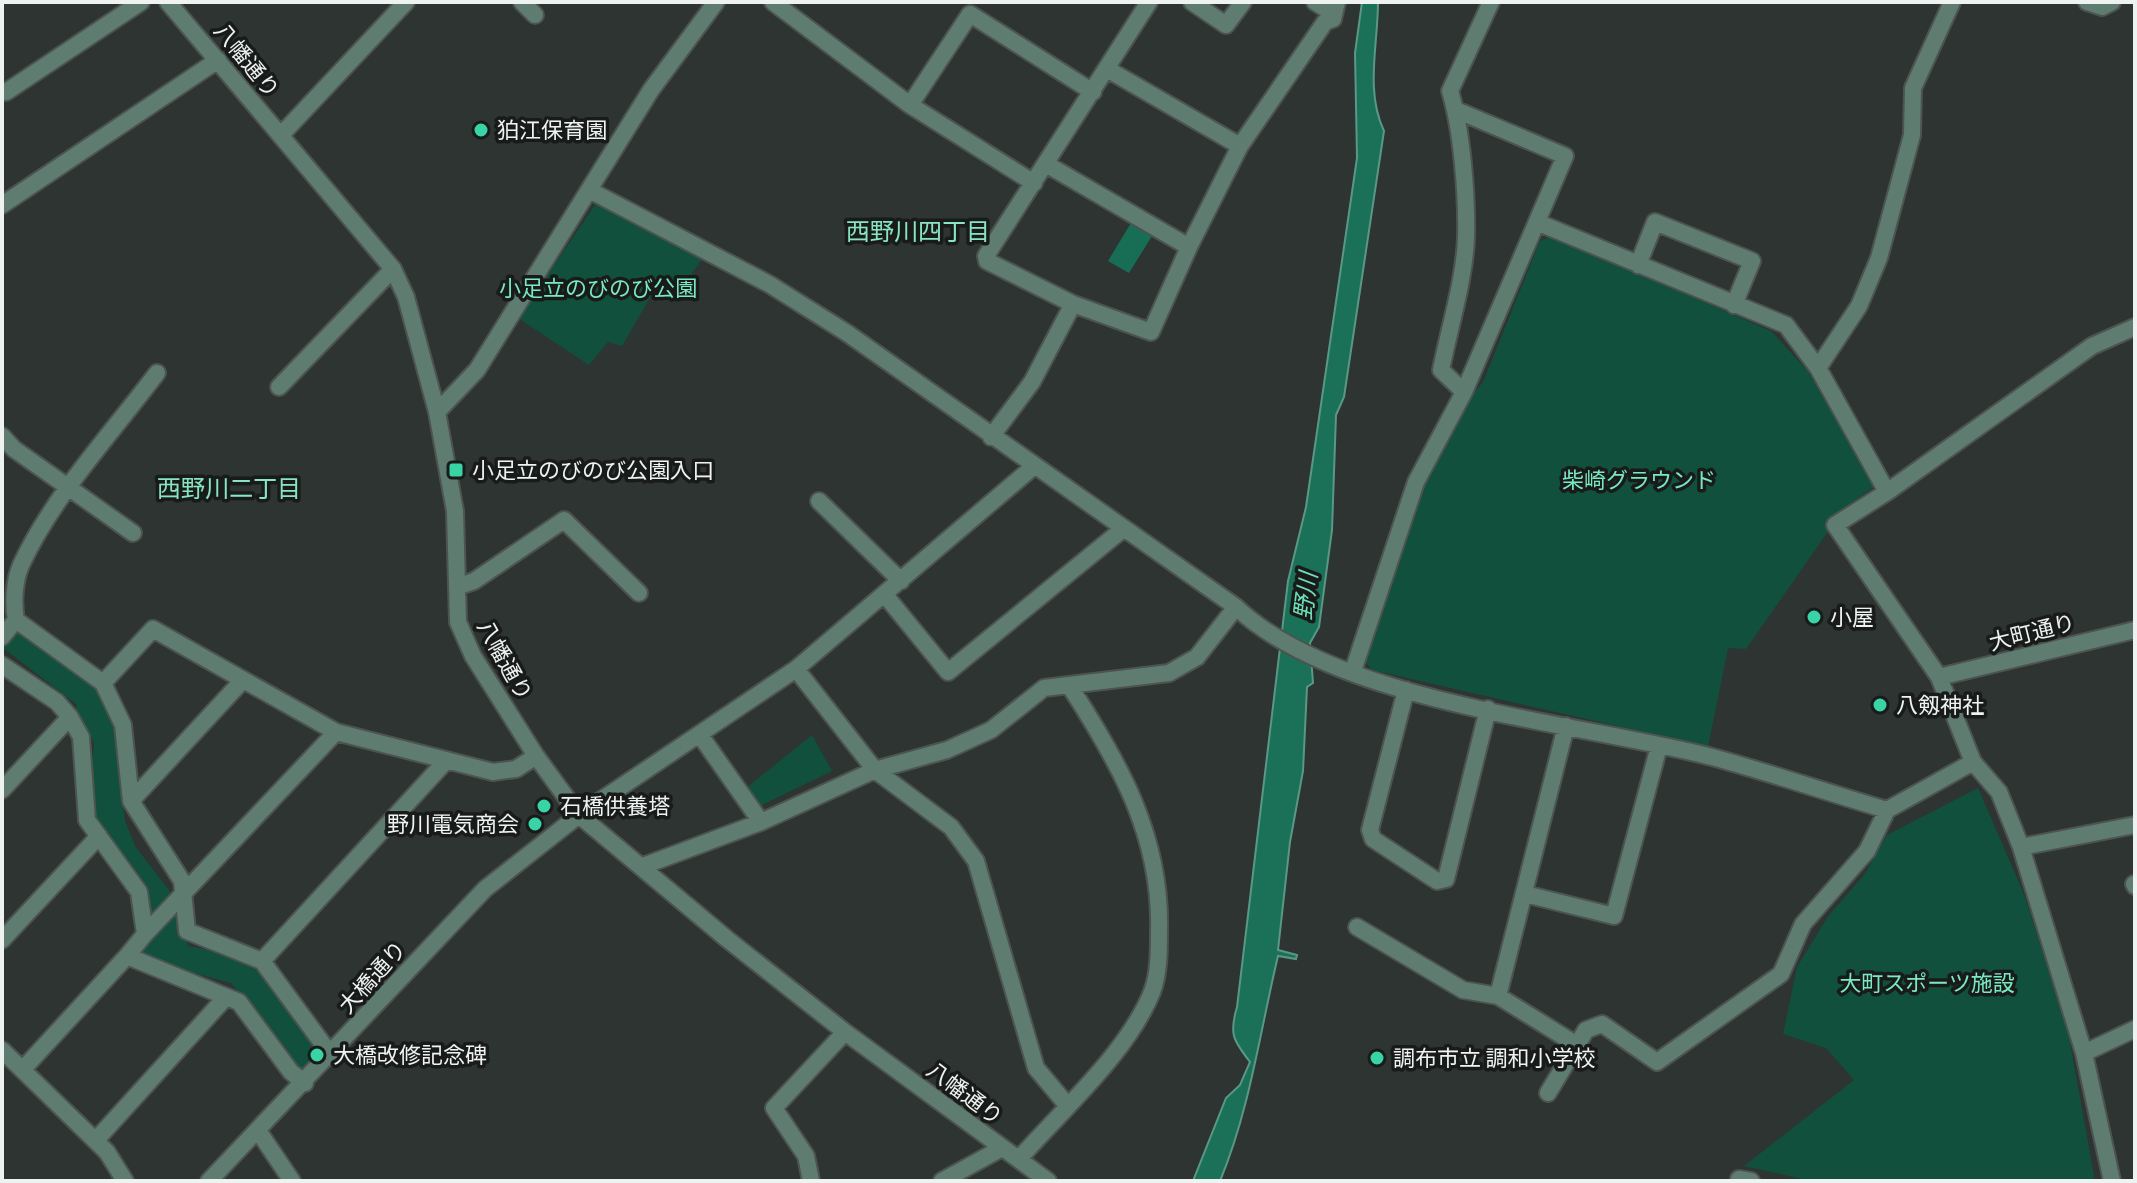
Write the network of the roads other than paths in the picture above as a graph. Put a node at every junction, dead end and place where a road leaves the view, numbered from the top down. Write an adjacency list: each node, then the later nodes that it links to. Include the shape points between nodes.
1 (141, 2): 19 (street)
2 (168, 2): 17 (street, 八幡通り)
3 (406, 2): 23 (street)
4 (522, 2): 16 (street)
5 (716, 2): 27 (street, via 651,90)
6 (773, 2): 21 (street)
7 (1149, 2): 18 (street)
8 (1192, 2): 9 (street, via 1226,25)
9 (1243, 2)
10 (1315, 2): 15 (street)
11 (1491, 2): 22 (street, via 1450,91)
12 (1952, 2): 36 (street, via 1913,88 1912,135 1879,258 1859,306)
13 (2087, 2): 14 (street, via 2102,7)
14 (2112, 2)
15 (1336, 8): 24 (street)
16 (535, 15)
17 (218, 60): 23 (street, 八幡通り); 28 (street)
18 (1107, 69): 20 (street); 24 (street)
19 (6, 92)
20 (1093, 92): 21 (street, via 970,14); 25 (street)
21 (910, 105): 26 (street)
22 (1456, 110): 29 (street, via 1565,156); 39 (street, via 1466,240 1441,370)
23 (281, 135): 32 (street, 八幡通り)
24 (1240, 146): 30 (street)
25 (1046, 164): 26 (street); 30 (street)
26 (1034, 183): 33 (street, via 987,261)
27 (591, 191): 40 (street, via 477,370); 42 (street, via 786,294)
28 (2, 205)
29 (1539, 223): 31 (street); 39 (street)
30 (1189, 247): 33 (street, via 1151,332)
31 (1638, 265): 34 (street); 34 (street, via 1655,222 1752,261)
32 (393, 269): 38 (street); 40 (street, 八幡通り, via 406,297)
33 (1073, 304): 42 (street, via 1032,382)
34 (1734, 305): 36 (street, via 1786,325)
35 (2135, 327): 45 (street, via 2092,346)
36 (1818, 368): 45 (street)
37 (157, 373): 44 (street)
38 (279, 387)
39 (1464, 392): 58 (street, via 1416,482)
40 (437, 412): 50 (street, 八幡通り, via 455,511)
41 (2, 436): 44 (street)
42 (991, 437): 43 (street)
43 (1033, 467): 47 (street); 49 (street, 大橋通り)
44 (69, 489): 48 (street); 54 (street, via 20,568)
45 (1887, 492): 60 (street, via 1835,525)
46 (819, 501): 49 (street)
47 (1123, 529): 52 (street, via 948,672); 53 (street)
48 (133, 533)
49 (901, 581): 52 (street, 大橋通り)
50 (457, 587): 51 (street, via 564,520); 71 (street, 八幡通り, via 456,611 463,634)
51 (639, 593)
52 (885, 595): 59 (street, 大橋通り)
53 (1236, 607): 58 (street, via 1264,632); 63 (street, via 1197,657 1169,673)
54 (16, 620): 56 (street); 62 (street)
55 (2135, 630): 60 (street, 大町通り)
56 (2, 637)
57 (2, 665): 66 (street, via 57,702)
58 (1345, 668): 64 (street)
59 (796, 669): 69 (street, 大橋通り); 74 (street)
60 (1939, 677): 73 (street)
61 (242, 681): 62 (street, via 153,629); 68 (street); 76 (street)
62 (103, 683): 76 (street, via 123,725)
63 (1069, 685): 74 (street, via 1044,688 991,730 947,750); 102 (street, via 1128,781 1149,842 1160,920 1153,991 1129,1035)
64 (1406, 690): 65 (street); 65 (street, via 1370,830 1373,839 1437,881 1446,879)
65 (1488, 709): 67 (street)
66 (70, 717): 75 (street); 81 (street, via 81,737 87,820)
67 (1566, 726): 70 (street); 85 (street)
68 (336, 732): 72 (street); 84 (street)
69 (700, 735): 78 (street, 大橋通り); 79 (street)
70 (1659, 746): 77 (street); 85 (street, via 1614,916)
71 (536, 756): 72 (street, via 516,769 493,772); 78 (street, 八幡通り)
72 (445, 762): 90 (street)
73 (1973, 762): 77 (street); 82 (street, via 1999,792)
74 (875, 770): 79 (street); 102 (street, via 951,827 976,861 1036,1068)
75 (2, 790)
76 (131, 801): 84 (street)
77 (1887, 810): 95 (street, via 1867,851 1803,924 1781,974 1657,1062 1602,1024 1586,1030)
78 (579, 815): 83 (street, 八幡通り); 98 (street, 大橋通り, via 485,889)
79 (761, 822): 83 (street)
80 (2135, 825): 82 (street)
81 (99, 836): 87 (street, via 139,892); 88 (street)
82 (2021, 847): 97 (street)
83 (643, 866): 94 (street, 八幡通り)
84 (185, 893): 87 (street); 90 (street, via 187,931)
85 (1525, 894): 91 (street)
86 (1357, 927): 91 (street, via 1463,990)
87 (145, 934): 89 (street)
88 (2, 940)
89 (127, 956): 92 (street); 99 (street)
90 (262, 961): 98 (street)
91 (1498, 996): 95 (street)
92 (226, 997): 100 (street, via 239,1002); 104 (street)
93 (2135, 1029): 97 (street)
94 (845, 1032): 105 (street, 八幡通り); 111 (street, via 774,1108 806,1156)
95 (1577, 1045): 101 (street)
96 (2, 1050): 99 (street)
97 (2084, 1053): 113 (street)
98 (331, 1055): 100 (street, 大橋通り)
99 (24, 1068): 104 (street)
100 (305, 1083): 103 (street, 大橋通り)
101 (1548, 1093)
102 (1067, 1105): 106 (street)
103 (259, 1132): 109 (street, 大橋通り); 110 (street)
104 (96, 1140): 108 (street)
105 (1002, 1148): 106 (street, 八幡通り); 107 (street)
106 (1019, 1159): 112 (street, 八幡通り)
107 (946, 1180)
108 (125, 1181)
109 (209, 1181)
110 (292, 1181)
111 (811, 1181)
112 (1048, 1181)
113 (2112, 1181)

